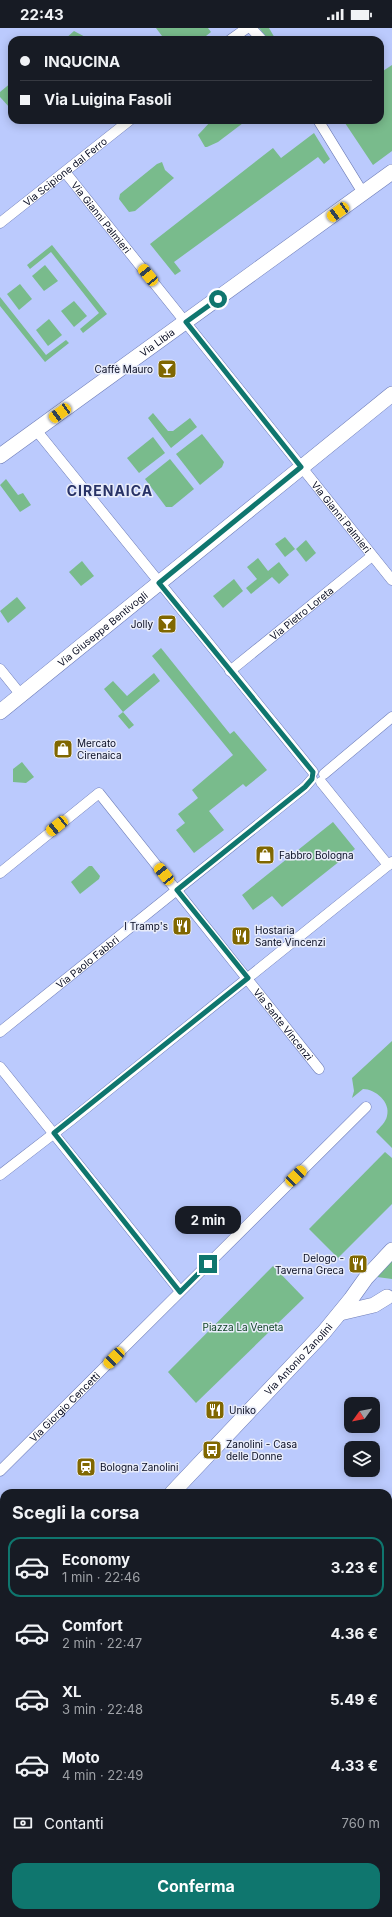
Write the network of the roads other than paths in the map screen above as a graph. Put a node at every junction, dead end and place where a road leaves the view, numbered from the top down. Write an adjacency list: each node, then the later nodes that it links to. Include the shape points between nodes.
1 (247, 28): 3 (street)
2 (251, 28): 4 (street)
3 (236, 36)
4 (258, 36)
5 (125, 124): 7 (street, Via Scipione dal Ferro)
6 (320, 124): 9 (street)
7 (66, 172): 10 (street, Via Scipione dal Ferro); 11 (street, Via Gianni Palmieri)
8 (392, 172): 9 (street, Via Libia)
9 (363, 193): 11 (street, Via Libia)
10 (0, 223)
11 (186, 322): 13 (street, Via Libia); 15 (street, Via Gianni Palmieri)
12 (392, 394): 15 (street, Via Giuseppe Bentivogli)
13 (36, 430): 14 (street, Via Libia); 18 (street)
14 (0, 456)
15 (301, 467): 16 (street, Via Gianni Palmieri); 18 (street, Via Giuseppe Bentivogli)
16 (372, 556): 17 (street, Via Gianni Palmieri); 20 (street, Via Pietro Loreta)
17 (392, 580)
18 (159, 583): 20 (street); 21 (street, Via Giuseppe Bentivogli)
19 (0, 668): 21 (street)
20 (230, 671): 24 (street)
21 (21, 695): 22 (street, Via Giuseppe Bentivogli)
22 (0, 712)
23 (392, 717): 24 (street, Via Paolo Fabbri)
24 (316, 778): 25 (street); 27 (street, Via Paolo Fabbri)
25 (390, 863): 28 (street)
26 (0, 873): 27 (street, Via Sante Vincenzi, via 99,793)
27 (177, 890): 28 (street, Via Sante Vincenzi); 29 (street, Via Paolo Fabbri)
28 (248, 978): 31 (street, Via Sante Vincenzi); 33 (street)
29 (0, 1032)
30 (0, 1067): 33 (street)
31 (319, 1069)
32 (366, 1107): 37 (street, Via Giorgio Cencetti)
33 (54, 1133): 34 (street); 37 (street)
34 (0, 1175)
35 (392, 1250): 36 (street, Via Antonio Zanolini)
36 (358, 1290): 38 (street, via 375,1296); 39 (street, Via Antonio Zanolini)
37 (180, 1292): 40 (street, Via Giorgio Cencetti)
38 (389, 1297): 39 (street, via 374,1305)
39 (340, 1313): 41 (street, Via Antonio Zanolini)
40 (0, 1471)
41 (176, 1489)

